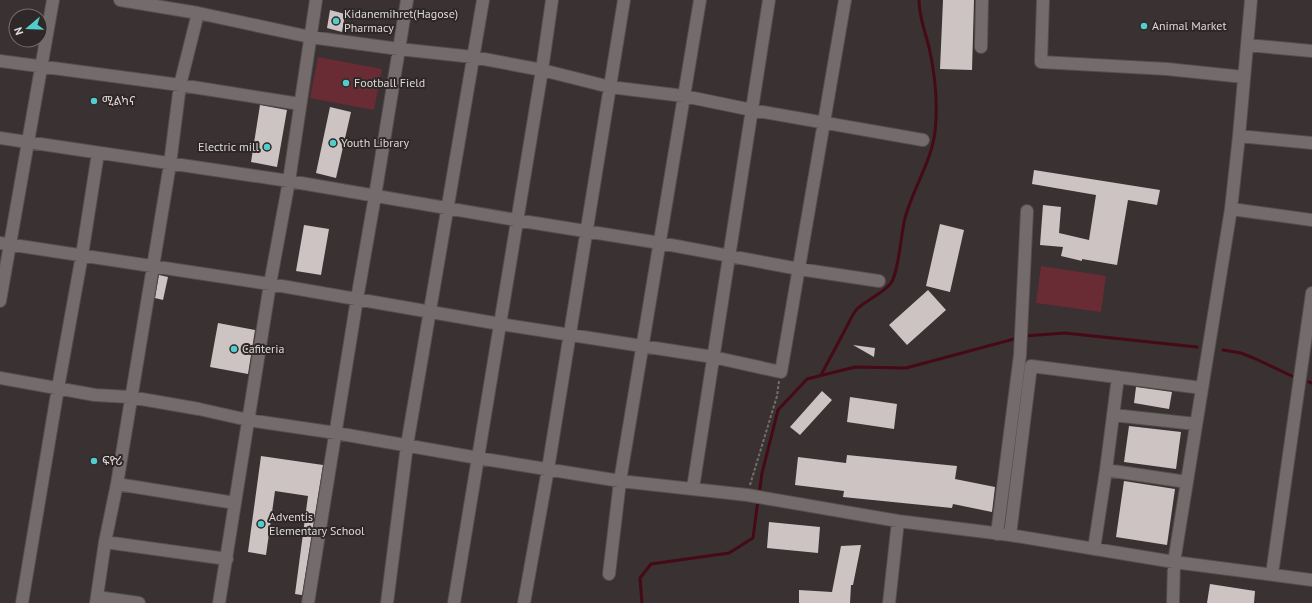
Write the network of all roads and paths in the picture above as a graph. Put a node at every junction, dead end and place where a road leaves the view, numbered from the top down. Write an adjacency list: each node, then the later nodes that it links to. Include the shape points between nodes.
1 (53, 0): 22 (street)
2 (120, 0): 14 (street)
3 (316, 0): 15 (street)
4 (407, 0): 18 (street)
5 (482, 0): 20 (street)
6 (552, 0): 23 (street)
7 (624, 0): 26 (street)
8 (700, 0): 27 (street)
9 (769, 0): 29 (street)
10 (845, 0): 30 (street)
11 (982, 0): 17 (street)
12 (1043, 0): 24 (street, via 1041,62 1167,69)
13 (1251, 0): 16 (street)
14 (198, 13): 15 (street); 25 (street)
15 (310, 37): 18 (street); 28 (street)
16 (1247, 45): 19 (street); 24 (street)
17 (981, 47)
18 (399, 49): 20 (street); 39 (street)
19 (1312, 51)
20 (473, 57): 23 (street); 40 (street)
21 (0, 61): 22 (street)
22 (41, 67): 25 (street); 34 (street)
23 (542, 70): 26 (street); 43 (street)
24 (1244, 77): 31 (street)
25 (180, 85): 28 (street); 37 (street)
26 (610, 87): 27 (street); 45 (street)
27 (684, 96): 29 (street); 46 (street)
28 (300, 104): 38 (street)
29 (752, 110): 30 (street); 49 (street)
30 (824, 122): 33 (street); 51 (street)
31 (1239, 136): 35 (street); 41 (street)
32 (0, 138): 34 (street)
33 (923, 140)
34 (28, 142): 36 (street); 47 (street)
35 (1312, 143)
36 (98, 153): 37 (street); 48 (street)
37 (170, 164): 38 (street); 50 (street)
38 (289, 181): 39 (street); 53 (street)
39 (375, 196): 40 (street); 55 (street)
40 (447, 208): 43 (street); 57 (street)
41 (1231, 209): 44 (street); 66 (street)
42 (1027, 211): 83 (street, via 1020,355)
43 (516, 220): 45 (street); 58 (street)
44 (1312, 220)
45 (587, 231): 46 (street); 59 (street)
46 (660, 243): 49 (street); 60 (street)
47 (5, 244): 48 (street); 56 (street)
48 (82, 255): 50 (street); 65 (street)
49 (729, 256): 51 (street); 61 (street)
50 (153, 266): 53 (street); 67 (street)
51 (799, 269): 52 (street); 62 (street)
52 (878, 281)
53 (270, 284): 55 (street); 69 (street)
54 (1312, 292): 90 (street)
55 (356, 299): 57 (street); 71 (street)
56 (0, 301)
57 (430, 311): 58 (street); 72 (street)
58 (500, 324): 59 (street); 73 (street)
59 (570, 335): 60 (street); 74 (street)
60 (643, 345): 61 (street); 76 (street)
61 (713, 357): 62 (street); 79 (street)
62 (781, 372): 80 (path)
63 (1118, 377): 66 (street); 68 (street); 84 (street, via 1031,366)
64 (0, 378): 65 (street)
65 (58, 388): 67 (street, via 95,396); 93 (street)
66 (1202, 388): 70 (street)
67 (130, 397): 69 (street); 78 (street)
68 (1113, 415): 70 (street); 75 (street)
69 (248, 420): 71 (street); 81 (street)
70 (1196, 424): 77 (street)
71 (336, 433): 72 (street); 96 (street)
72 (407, 445): 73 (street); 97 (street)
73 (478, 458): 74 (street); 98 (street)
74 (548, 469): 76 (street); 99 (street)
75 (1106, 470): 77 (street); 86 (street)
76 (620, 481): 79 (street); 89 (street)
77 (1187, 482): 88 (street)
78 (117, 484): 81 (street); 85 (street)
79 (693, 488): 80 (street)
80 (749, 496): 82 (street)
81 (235, 503): 87 (street)
82 (898, 521): 83 (street); 100 (street)
83 (997, 534): 84 (street)
84 (1010, 535): 86 (street)
85 (105, 542): 87 (street); 92 (street)
86 (1094, 549): 88 (street)
87 (227, 559): 95 (street)
88 (1174, 562): 90 (street); 101 (street)
89 (609, 574)
90 (1272, 574): 91 (street)
91 (1312, 580)
92 (97, 600): 94 (street)
93 (22, 603)
94 (139, 603)
95 (219, 603)
96 (308, 603)
97 (388, 603)
98 (454, 603)
99 (524, 603)
100 (889, 603)
101 (1173, 603)

